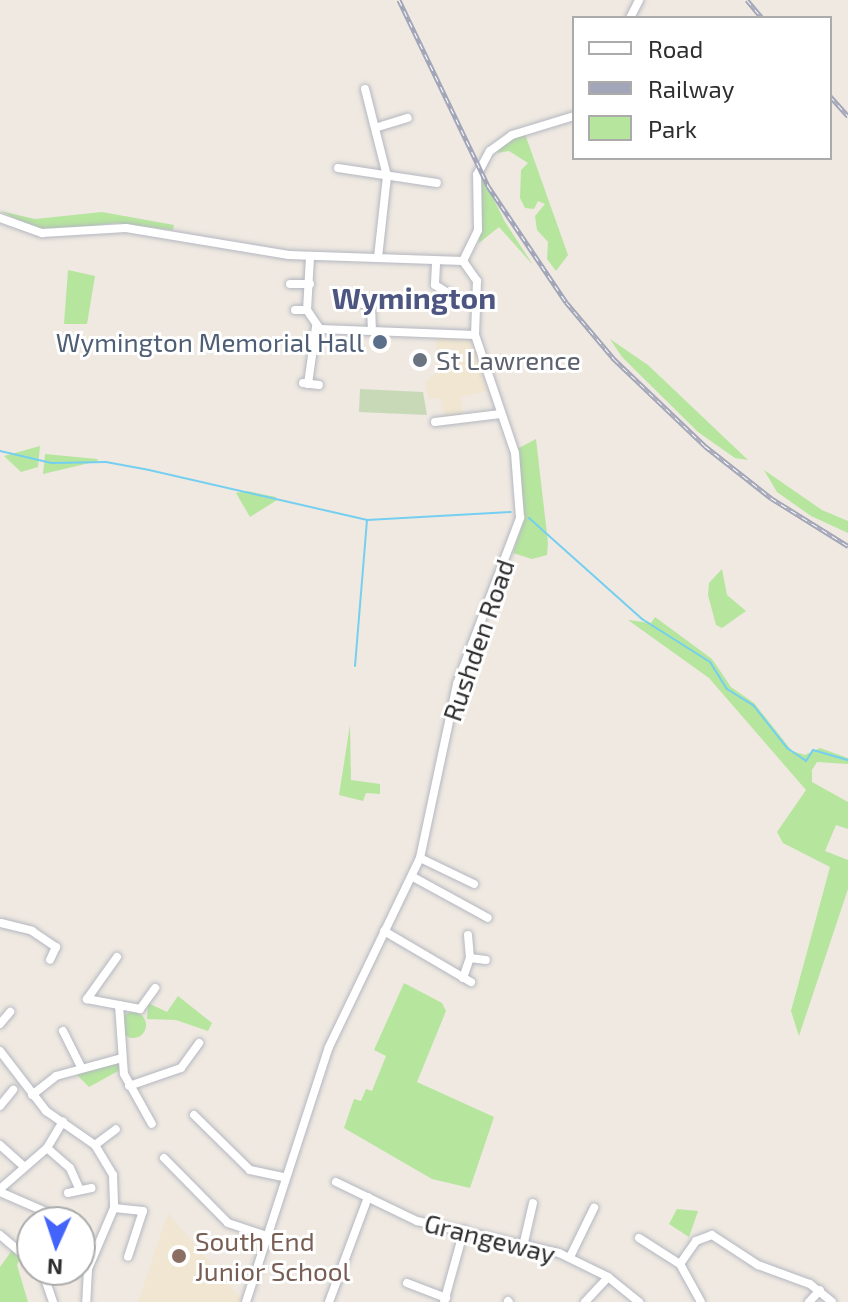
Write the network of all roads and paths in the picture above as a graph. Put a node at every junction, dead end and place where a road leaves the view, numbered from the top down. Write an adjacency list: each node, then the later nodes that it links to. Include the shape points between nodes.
1 (365, 89): 4 (street)
2 (572, 117): 11 (street, via 512,135 490,151 476,182 477,237)
3 (408, 118): 4 (street)
4 (378, 127): 6 (street)
5 (338, 168): 6 (street, via 349,174)
6 (387, 176): 7 (street); 10 (street)
7 (437, 183)
8 (0, 218): 9 (street, via 42,233 126,228)
9 (310, 257): 10 (street); 14 (street)
10 (378, 258): 12 (street)
11 (463, 261): 12 (street); 22 (street, Rushden Road, via 477,281)
12 (436, 264): 15 (street, via 435,285)
13 (290, 284): 14 (street)
14 (310, 284): 18 (street)
15 (448, 293)
16 (320, 302): 18 (street)
17 (362, 304): 21 (street, via 371,304)
18 (308, 306): 19 (street); 20 (street)
19 (295, 310)
20 (316, 327): 21 (street); 23 (street, via 305,383)
21 (372, 331): 22 (street)
22 (475, 335): 24 (street, Rushden Road)
23 (319, 385)
24 (501, 414): 25 (street); 26 (street, Rushden Road, via 515,453 520,518 457,684)
25 (435, 422)
26 (420, 858): 27 (street, Rushden Road); 28 (street)
27 (413, 877): 29 (street); 31 (street, Rushden Road)
28 (474, 884)
29 (488, 918)
30 (1, 921): 35 (street, via 60,948)
31 (384, 931): 34 (street, via 467,980); 59 (street, Rushden Road, via 308,1101)
32 (468, 935): 34 (street)
33 (117, 957): 38 (street, via 83,998)
34 (470, 958): 36 (street)
35 (50, 960)
36 (486, 960)
37 (155, 988): 38 (street, via 140,1009)
38 (119, 1005): 44 (street)
39 (10, 1012): 40 (street)
40 (0, 1024)
41 (63, 1031): 45 (street)
42 (199, 1043): 46 (street, via 181,1068)
43 (0, 1051): 48 (street)
44 (122, 1058): 45 (street); 46 (street)
45 (81, 1067): 48 (street, via 48,1080)
46 (129, 1086): 52 (street)
47 (13, 1090): 49 (street)
48 (32, 1095): 51 (street)
49 (0, 1106)
50 (194, 1115): 59 (street, via 250,1170)
51 (63, 1121): 55 (street); 56 (street)
52 (152, 1124)
53 (116, 1129): 55 (street)
54 (0, 1145): 58 (street)
55 (95, 1145): 68 (street, via 113,1175)
56 (47, 1148): 58 (street); 63 (street, via 70,1168)
57 (164, 1158): 72 (street, via 228,1223)
58 (22, 1165): 62 (street)
59 (284, 1177): 72 (street, Rushden Road)
60 (336, 1182): 65 (street, Grangeway)
61 (91, 1188): 63 (street)
62 (0, 1190): 67 (street)
63 (80, 1190): 64 (street)
64 (68, 1193)
65 (368, 1197): 70 (street, Grangeway, via 417,1221); 85 (street)
66 (533, 1203): 74 (street, via 535,1216)
67 (34, 1206)
68 (114, 1208): 75 (street); 77 (street, via 143,1211)
69 (594, 1208): 78 (street, via 593,1221)
70 (464, 1230): 74 (street, Grangeway); 83 (street)
71 (0, 1235): 76 (street)
72 (267, 1236): 84 (street, Rushden Road)
73 (639, 1238): 79 (street)
74 (524, 1242): 78 (street, Grangeway)
75 (96, 1245)
76 (16, 1248)
77 (128, 1257)
78 (570, 1257): 80 (street, Grangeway)
79 (680, 1264): 82 (street, via 696,1241 712,1235 758,1265); 88 (street)
80 (608, 1277): 86 (street); 87 (street, Grangeway)
81 (407, 1283): 83 (street)
82 (820, 1290): 89 (street); 90 (street)
83 (445, 1300)
84 (246, 1302)
85 (329, 1302)
86 (585, 1302)
87 (639, 1302)
88 (701, 1302)
89 (809, 1302)
90 (832, 1302)

